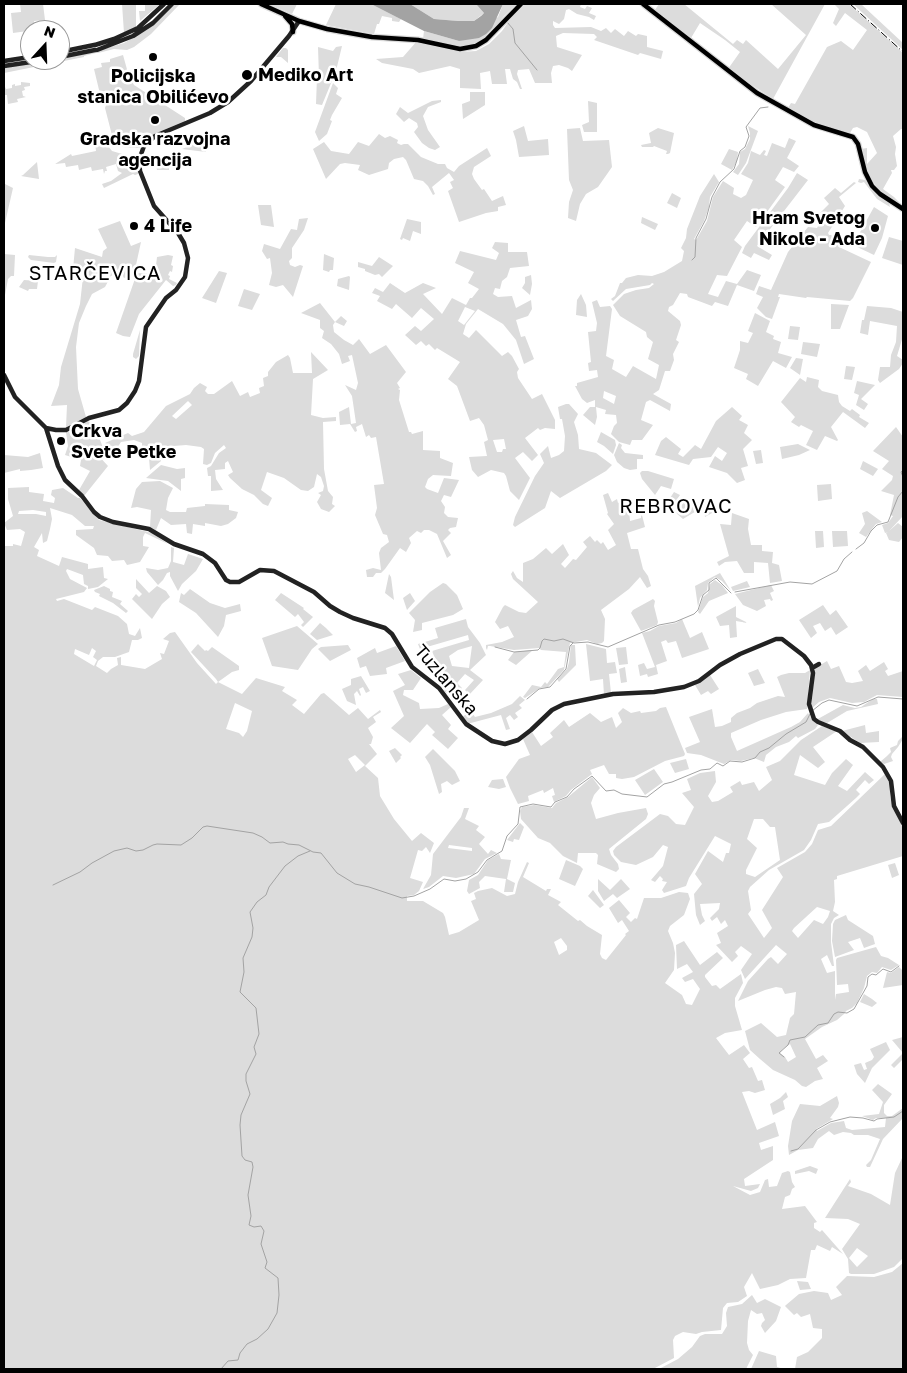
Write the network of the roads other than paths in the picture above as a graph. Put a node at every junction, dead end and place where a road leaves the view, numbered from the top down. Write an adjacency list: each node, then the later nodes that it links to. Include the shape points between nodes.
1 (164, 4): 9 (street, via 138,28)
2 (172, 4): 9 (street, via 153,23 133,36)
3 (261, 4): 6 (main road)
4 (521, 4): 7 (main road, via 491,36 468,49 418,40 351,34)
5 (643, 4): 16 (main road, via 757,93 814,125 853,137 872,186)
6 (284, 15): 7 (main road); 8 (main road, via 292,24)
7 (299, 21): 8 (street)
8 (293, 32): 18 (street, via 228,102 148,141 138,164 152,202 182,238 188,265 183,281 166,298 146,327 139,381 129,401 119,410 89,418 66,430)
9 (95, 47): 10 (street); 11 (street)
10 (70, 51)
11 (70, 54)
12 (20, 59): 13 (street)
13 (4, 61)
14 (20, 64): 15 (street)
15 (4, 66)
16 (903, 209)
17 (4, 376): 18 (street, via 17,400)
18 (46, 428): 20 (street, Tuzlanska, via 65,480 100,517 149,529 174,544 203,554 230,582 238,582 260,570 274,571 314,592 340,612 385,628 412,667 439,688 468,727 492,741 505,744 523,736 561,704 613,694 680,688 699,681 740,654 776,639 783,640 804,656)
19 (820, 664): 20 (street)
20 (812, 668): 21 (street, via 811,713 816,721 835,728 863,747 887,771 892,783 894,806)
21 (903, 822)

